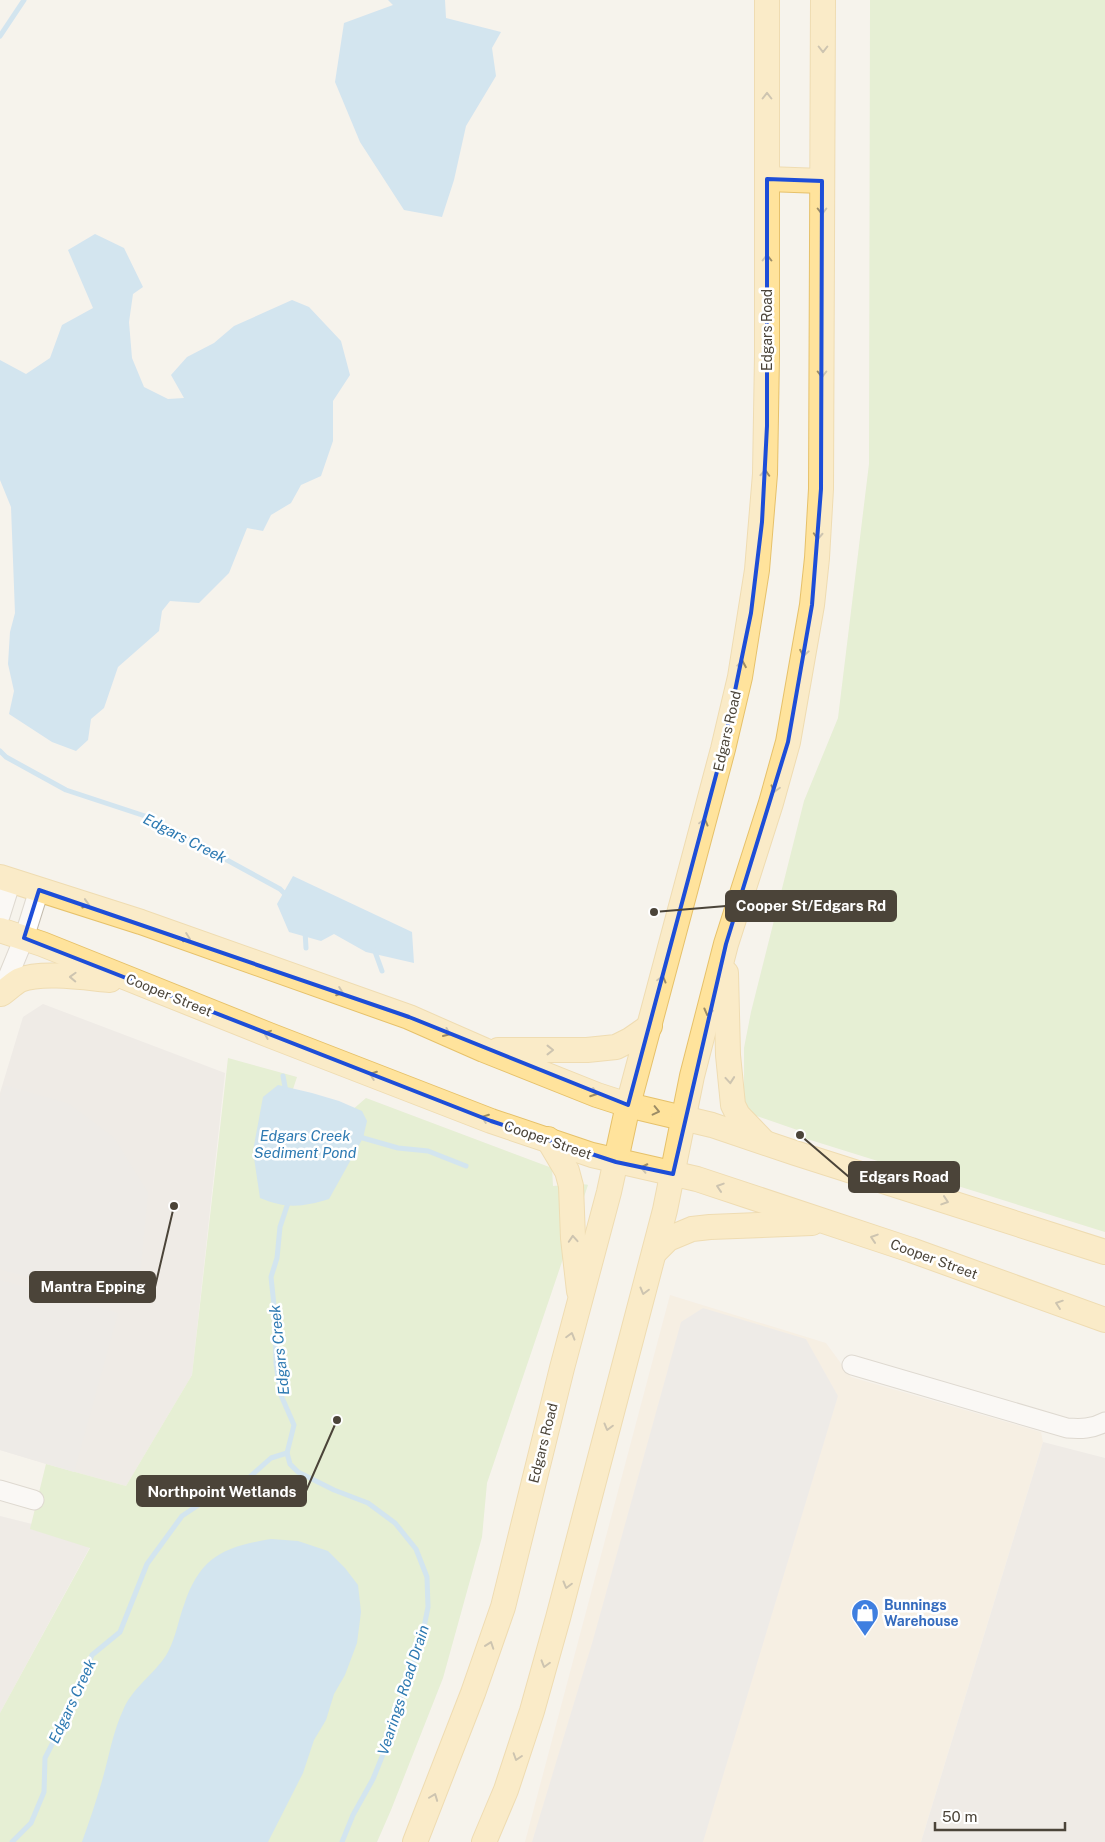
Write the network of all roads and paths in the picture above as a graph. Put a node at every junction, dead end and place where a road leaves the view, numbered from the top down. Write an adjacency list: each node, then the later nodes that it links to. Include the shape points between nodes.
1 (767, 0): 3 (main road, Edgars Road, one-way to 1)
2 (822, 0): 4 (main road, one-way to 4)
3 (768, 179): 4 (main road); 13 (main road, Edgars Road, one-way to 3, via 725,740 740,676 757,570 766,426)
4 (822, 181): 10 (main road, one-way to 10, via 821,489 812,605 788,742)
5 (5, 879): 6 (main road); 7 (street)
6 (39, 890): 9 (street); 14 (main road, one-way to 14, via 141,922 400,1013)
7 (0, 916)
8 (0, 930): 9 (main road, Cooper Street)
9 (24, 938): 11 (main road, Cooper Street); 12 (street)
10 (726, 944): 16 (main road, one-way to 16); 18 (main road, one-way to 18, via 728,1055 733,1105 738,1115)
11 (139, 983): 12 (main road, one-way to 12, via 74,976 34,977 19,980); 17 (main road, Cooper Street, one-way to 11, via 491,1121)
12 (1, 996)
13 (650, 1026): 14 (main road, one-way to 13, via 605,1048 630,1040); 15 (main road, Edgars Road)
14 (484, 1050): 15 (main road, one-way to 15)
15 (628, 1105): 16 (main road, one-way to 16); 19 (main road, Edgars Road)
16 (683, 1118): 18 (main road); 20 (main road)
17 (548, 1139): 19 (main road, Cooper Street); 24 (main road, one-way to 17, via 571,1186 567,1171)
18 (765, 1143): 23 (main road, one-way to 23)
19 (616, 1162): 20 (main road, Cooper Street, one-way to 19); 24 (main road, Edgars Road)
20 (673, 1174): 21 (main road, Cooper Street, one-way to 20); 22 (main road)
21 (827, 1222): 22 (main road, via 692,1229 668,1239); 25 (main road, Cooper Street, one-way to 21)
22 (655, 1252): 31 (main road, one-way to 31, via 532,1711 506,1790)
23 (1105, 1252)
24 (580, 1304): 30 (main road, Edgars Road, one-way to 24, via 503,1607)
25 (1105, 1320)
26 (852, 1365): 27 (street, via 1067,1428 1096,1427)
27 (1105, 1422)
28 (0, 1490): 29 (street)
29 (34, 1500)
30 (415, 1842)
31 (484, 1842)

